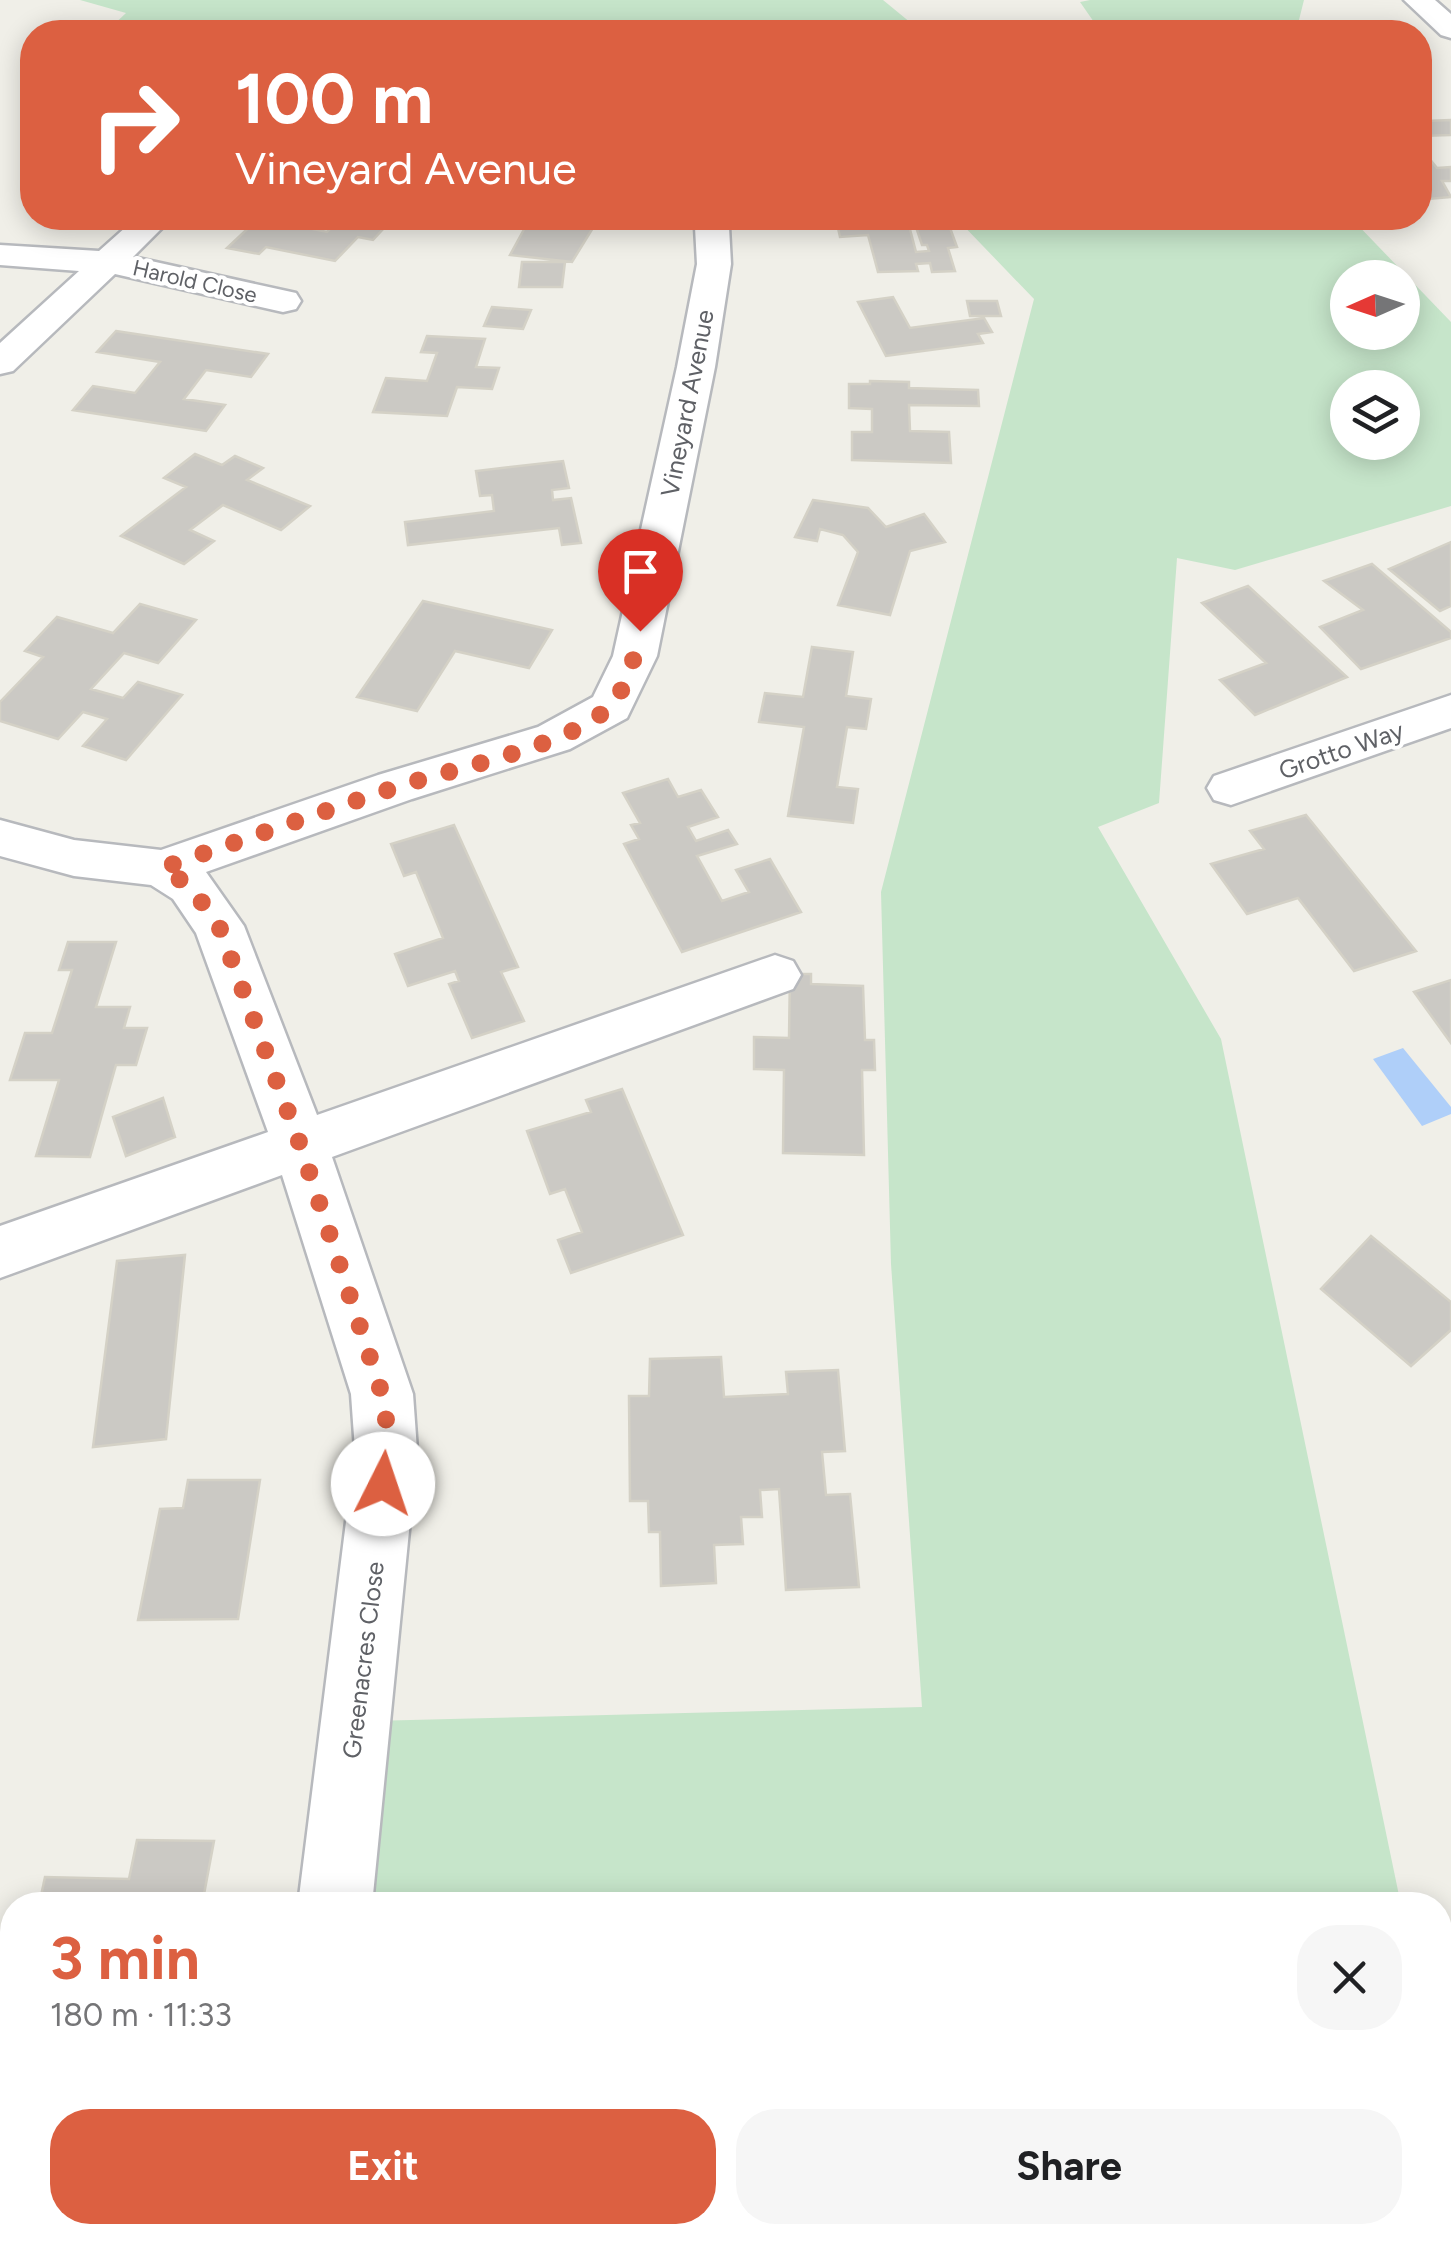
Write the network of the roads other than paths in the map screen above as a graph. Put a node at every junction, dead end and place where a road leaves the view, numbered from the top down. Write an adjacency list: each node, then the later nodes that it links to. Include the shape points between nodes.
1 (1418, 0): 2 (street)
2 (1451, 29)
3 (142, 230): 6 (street)
4 (712, 230): 12 (street, Vineyard Avenue, via 714,264 635,656 610,707 554,738)
5 (0, 256): 6 (street, Harold Close)
6 (106, 262): 7 (street, Harold Close); 8 (street)
7 (283, 301)
8 (0, 362)
9 (1451, 712): 10 (street, Grotto Way)
10 (1231, 788)
11 (0, 838): 12 (street, Vineyard Avenue, via 74,858)
12 (162, 868): 14 (street, Greenacres Close, via 190,886 219,926)
13 (776, 975): 14 (street)
14 (301, 1147): 15 (street); 16 (street, Greenacres Close, via 372,1360 387,1426)
15 (0, 1252)
16 (337, 1892)

